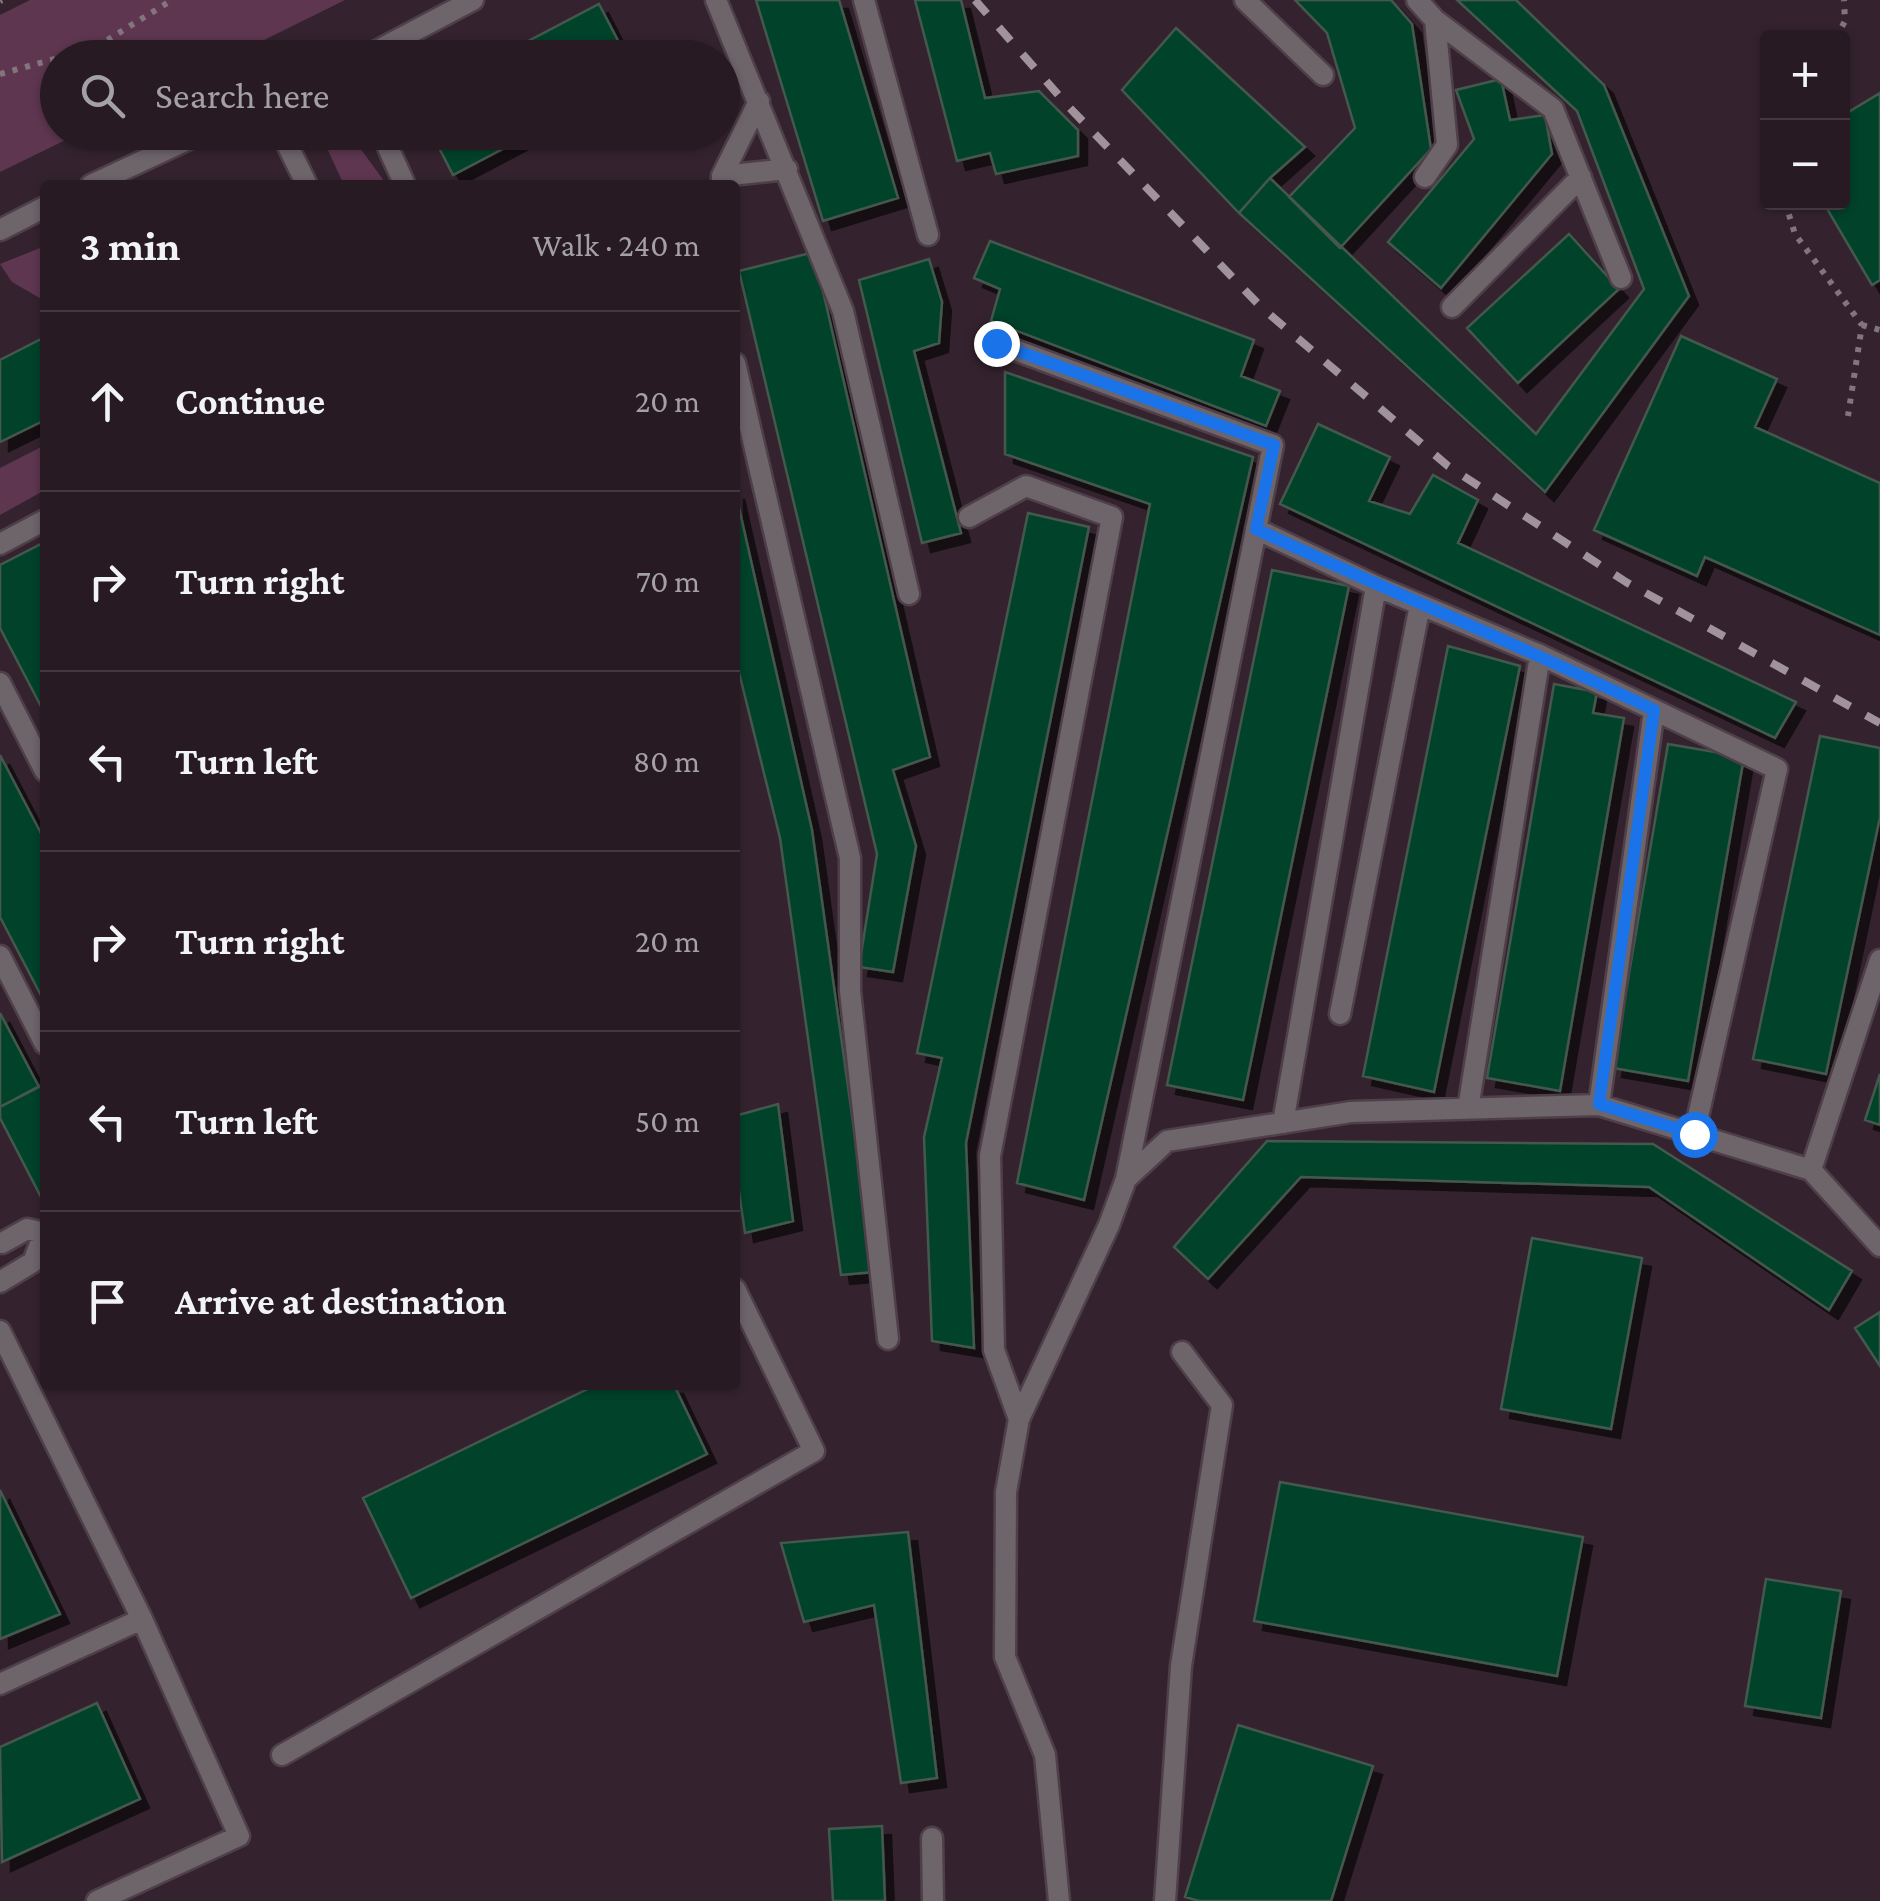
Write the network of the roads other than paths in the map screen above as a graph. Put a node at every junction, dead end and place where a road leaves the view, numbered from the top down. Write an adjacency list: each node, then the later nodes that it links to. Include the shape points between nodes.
1 (474, 0): 7 (lane)
2 (716, 0): 8 (lane)
3 (864, 0): 27 (lane)
4 (1246, 0): 10 (lane)
5 (1417, 0): 6 (lane)
6 (1435, 20): 18 (lane, via 1447,145); 19 (lane, via 1554,110)
7 (398, 40)
8 (733, 40)
9 (740, 56): 11 (lane)
10 (1323, 75)
11 (759, 101): 12 (lane); 17 (lane)
12 (740, 142)
13 (166, 150): 20 (lane)
14 (290, 150): 21 (lane)
15 (389, 150): 22 (lane)
16 (736, 150): 23 (lane)
17 (787, 169): 24 (lane); 37 (lane, via 844,311)
18 (1425, 177)
19 (1581, 177): 28 (lane); 29 (lane)
20 (102, 180)
21 (305, 180)
22 (404, 180)
23 (722, 180)
24 (727, 180)
25 (40, 210): 26 (lane)
26 (0, 230)
27 (928, 235)
28 (1621, 278)
29 (1452, 307)
30 (996, 343): 34 (lane, via 1274,445)
31 (740, 385): 60 (lane, via 850,858 850,991)
32 (970, 517): 62 (lane, via 1026,486 1112,518 990,1156 994,1350)
33 (40, 523): 35 (lane)
34 (1256, 529): 36 (lane); 52 (lane)
35 (0, 544)
36 (1376, 586): 38 (lane); 49 (lane)
37 (909, 594)
38 (1420, 605): 39 (lane); 45 (lane)
39 (1540, 655): 41 (lane); 48 (lane)
40 (0, 683): 42 (lane)
41 (1654, 710): 47 (lane); 50 (lane, via 1776,768)
42 (40, 761)
43 (0, 956): 46 (lane)
44 (1880, 960): 51 (lane)
45 (1340, 1014)
46 (40, 1034)
47 (1599, 1104): 48 (lane); 50 (lane)
48 (1468, 1109): 49 (lane, via 1351,1112)
49 (1283, 1122): 52 (lane, via 1167,1141)
50 (1694, 1134): 51 (lane)
51 (1811, 1170): 56 (lane)
52 (1126, 1179): 62 (lane)
53 (40, 1231): 54 (lane, via 27,1230)
54 (2, 1243)
55 (40, 1244): 57 (lane, via 33,1262)
56 (1880, 1246)
57 (0, 1282)
58 (740, 1299): 65 (lane, via 814,1451)
59 (0, 1330): 63 (lane)
60 (888, 1339)
61 (1182, 1352): 70 (lane, via 1222,1405 1181,1666)
62 (1019, 1419): 69 (lane, via 1006,1492 1006,1657 1045,1755)
63 (142, 1619): 64 (lane); 67 (lane, via 240,1836)
64 (0, 1684)
65 (282, 1756)
66 (932, 1838): 68 (lane)
67 (98, 1901)
68 (934, 1901)
69 (1059, 1901)
70 (1165, 1901)

